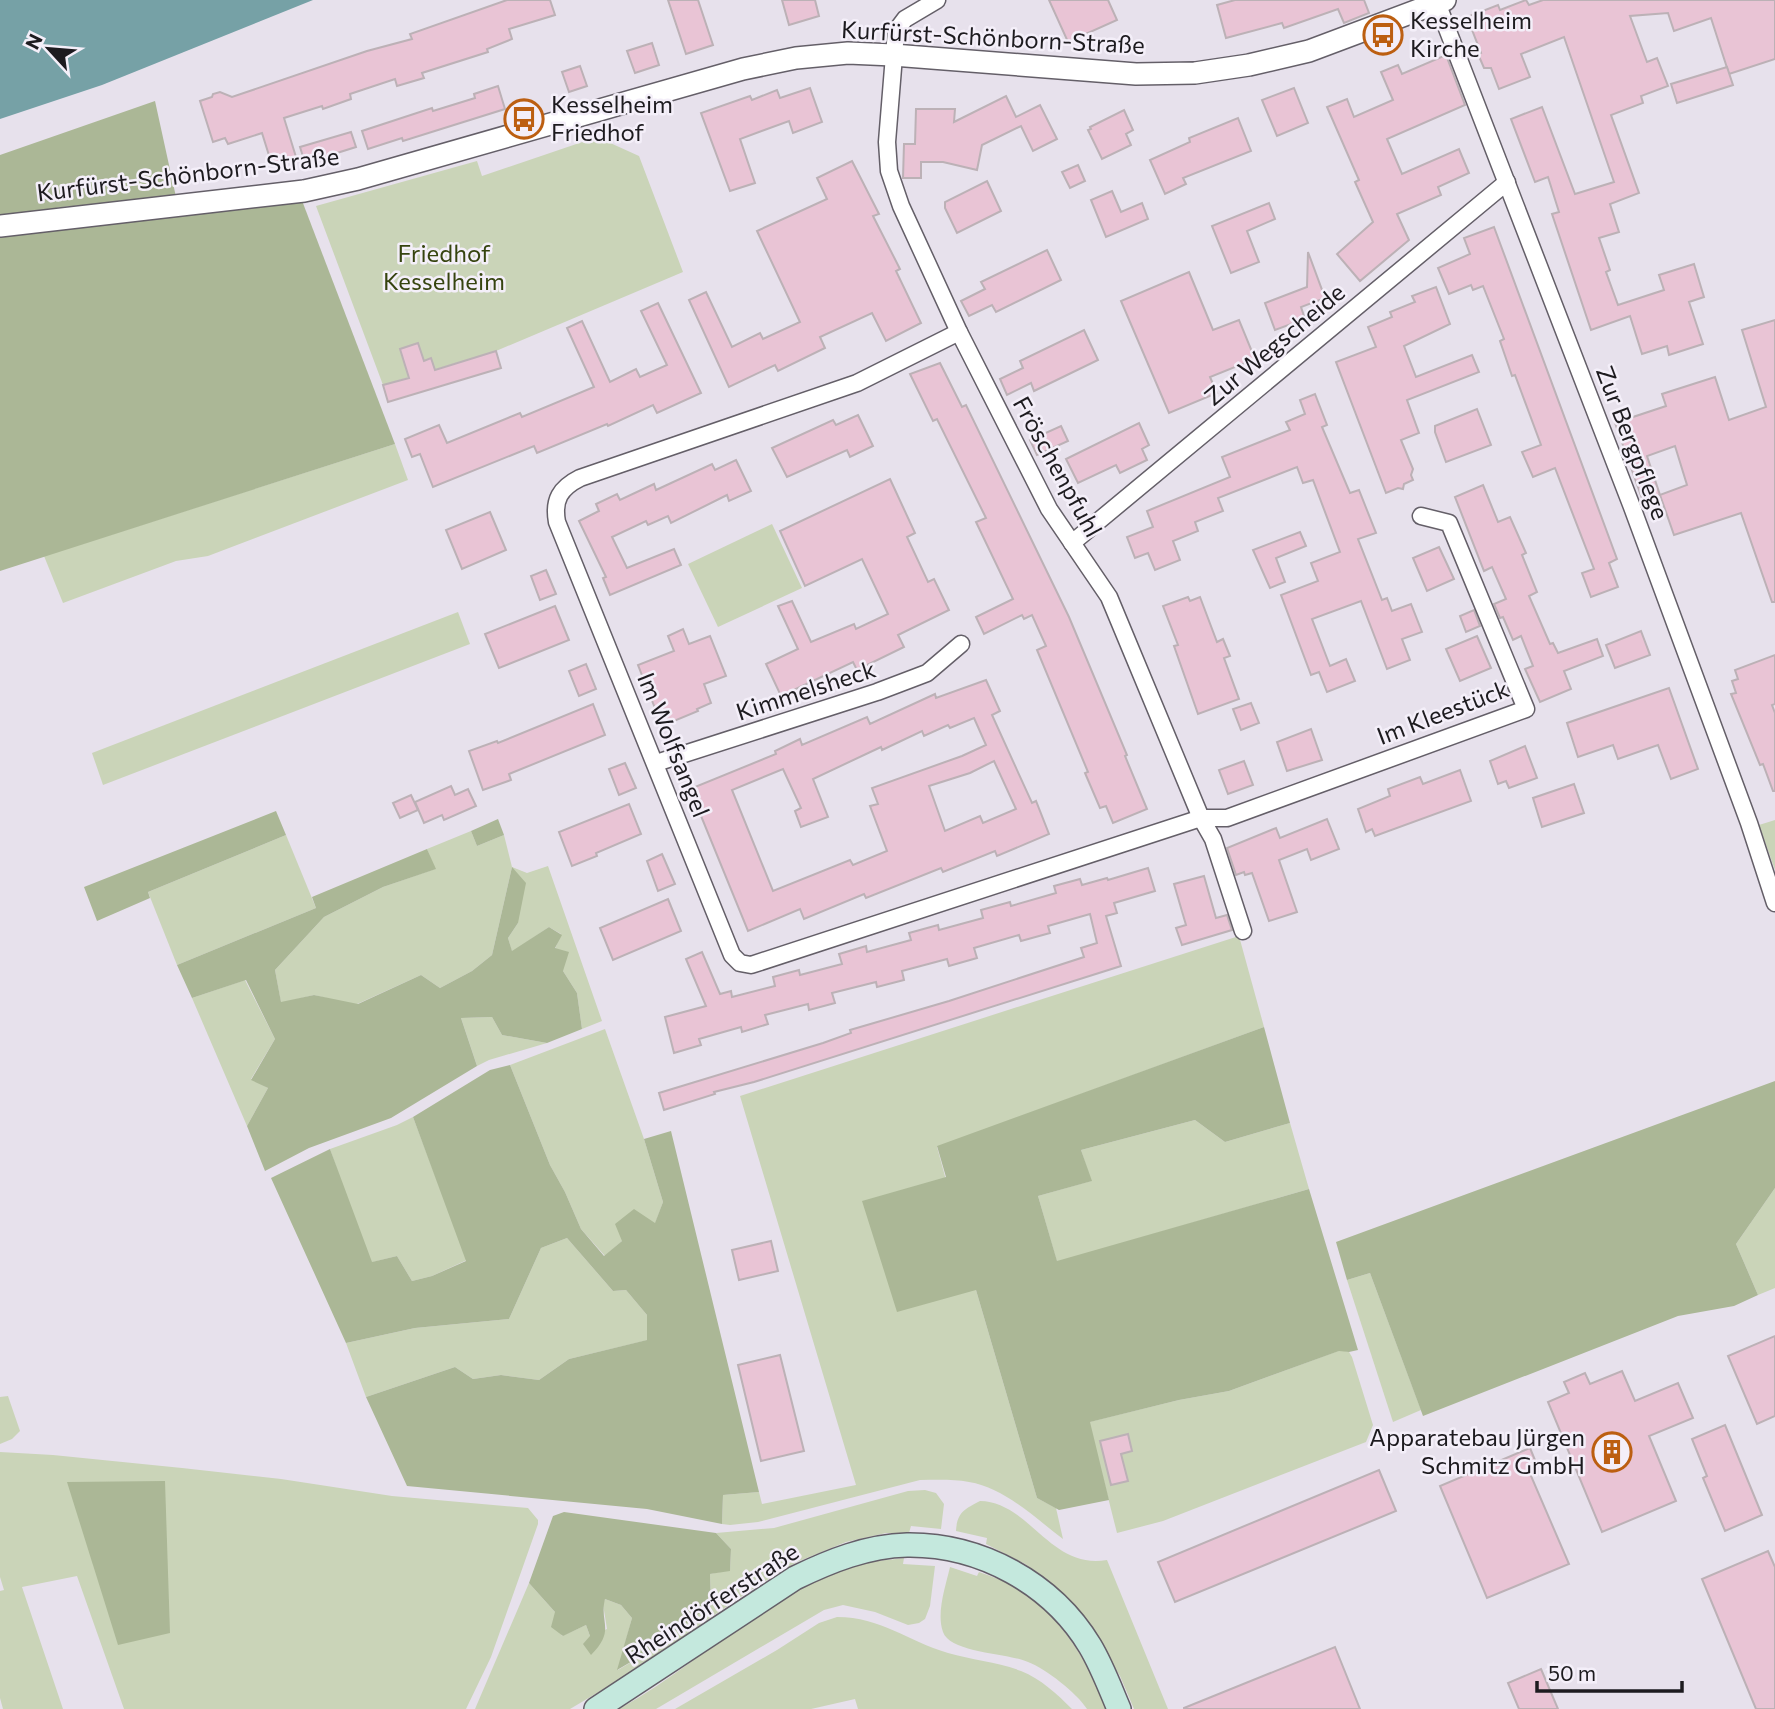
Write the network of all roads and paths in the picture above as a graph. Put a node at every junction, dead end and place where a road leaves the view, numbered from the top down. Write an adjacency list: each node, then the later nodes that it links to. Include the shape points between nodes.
1 (937, 0): 3 (street, Fröschenpfuhl, via 905,19 896,31)
2 (1440, 1): 3 (street, Kurfürst-Schönborn-Straße, via 1309,51 1195,73 1136,74); 4 (street, Zur Bergpflege)
3 (893, 55): 5 (street, Kurfürst-Schönborn-Straße, via 848,53 743,69 423,162 304,191); 6 (street, Fröschenpfuhl, via 887,142 890,171 901,206)
4 (1507, 182): 8 (street, Zur Wegscheide); 12 (street, Zur Bergpflege, via 1632,507)
5 (0, 226)
6 (959, 332): 8 (street, Fröschenpfuhl, via 1049,509); 10 (street, Im Wolfsangel, via 857,383 580,478 557,496 557,522)
7 (1421, 516): 11 (street, Im Kleestück, via 1449,523 1527,709 1227,818)
8 (1072, 544): 11 (street, Fröschenpfuhl, via 1109,597)
9 (961, 644): 10 (street, Kimmelsheck, via 927,673)
10 (656, 763): 11 (street, Im Wolfsangel, via 732,955 751,965)
11 (1201, 818): 13 (street, Fröschenpfuhl, via 1213,839)
12 (1775, 903)
13 (1242, 931)
14 (596, 1709): 15 (main road, Rheindörferstraße, via 795,1578 861,1552 906,1545 983,1557 1033,1585 1068,1617 1089,1645)
15 (1119, 1709)

